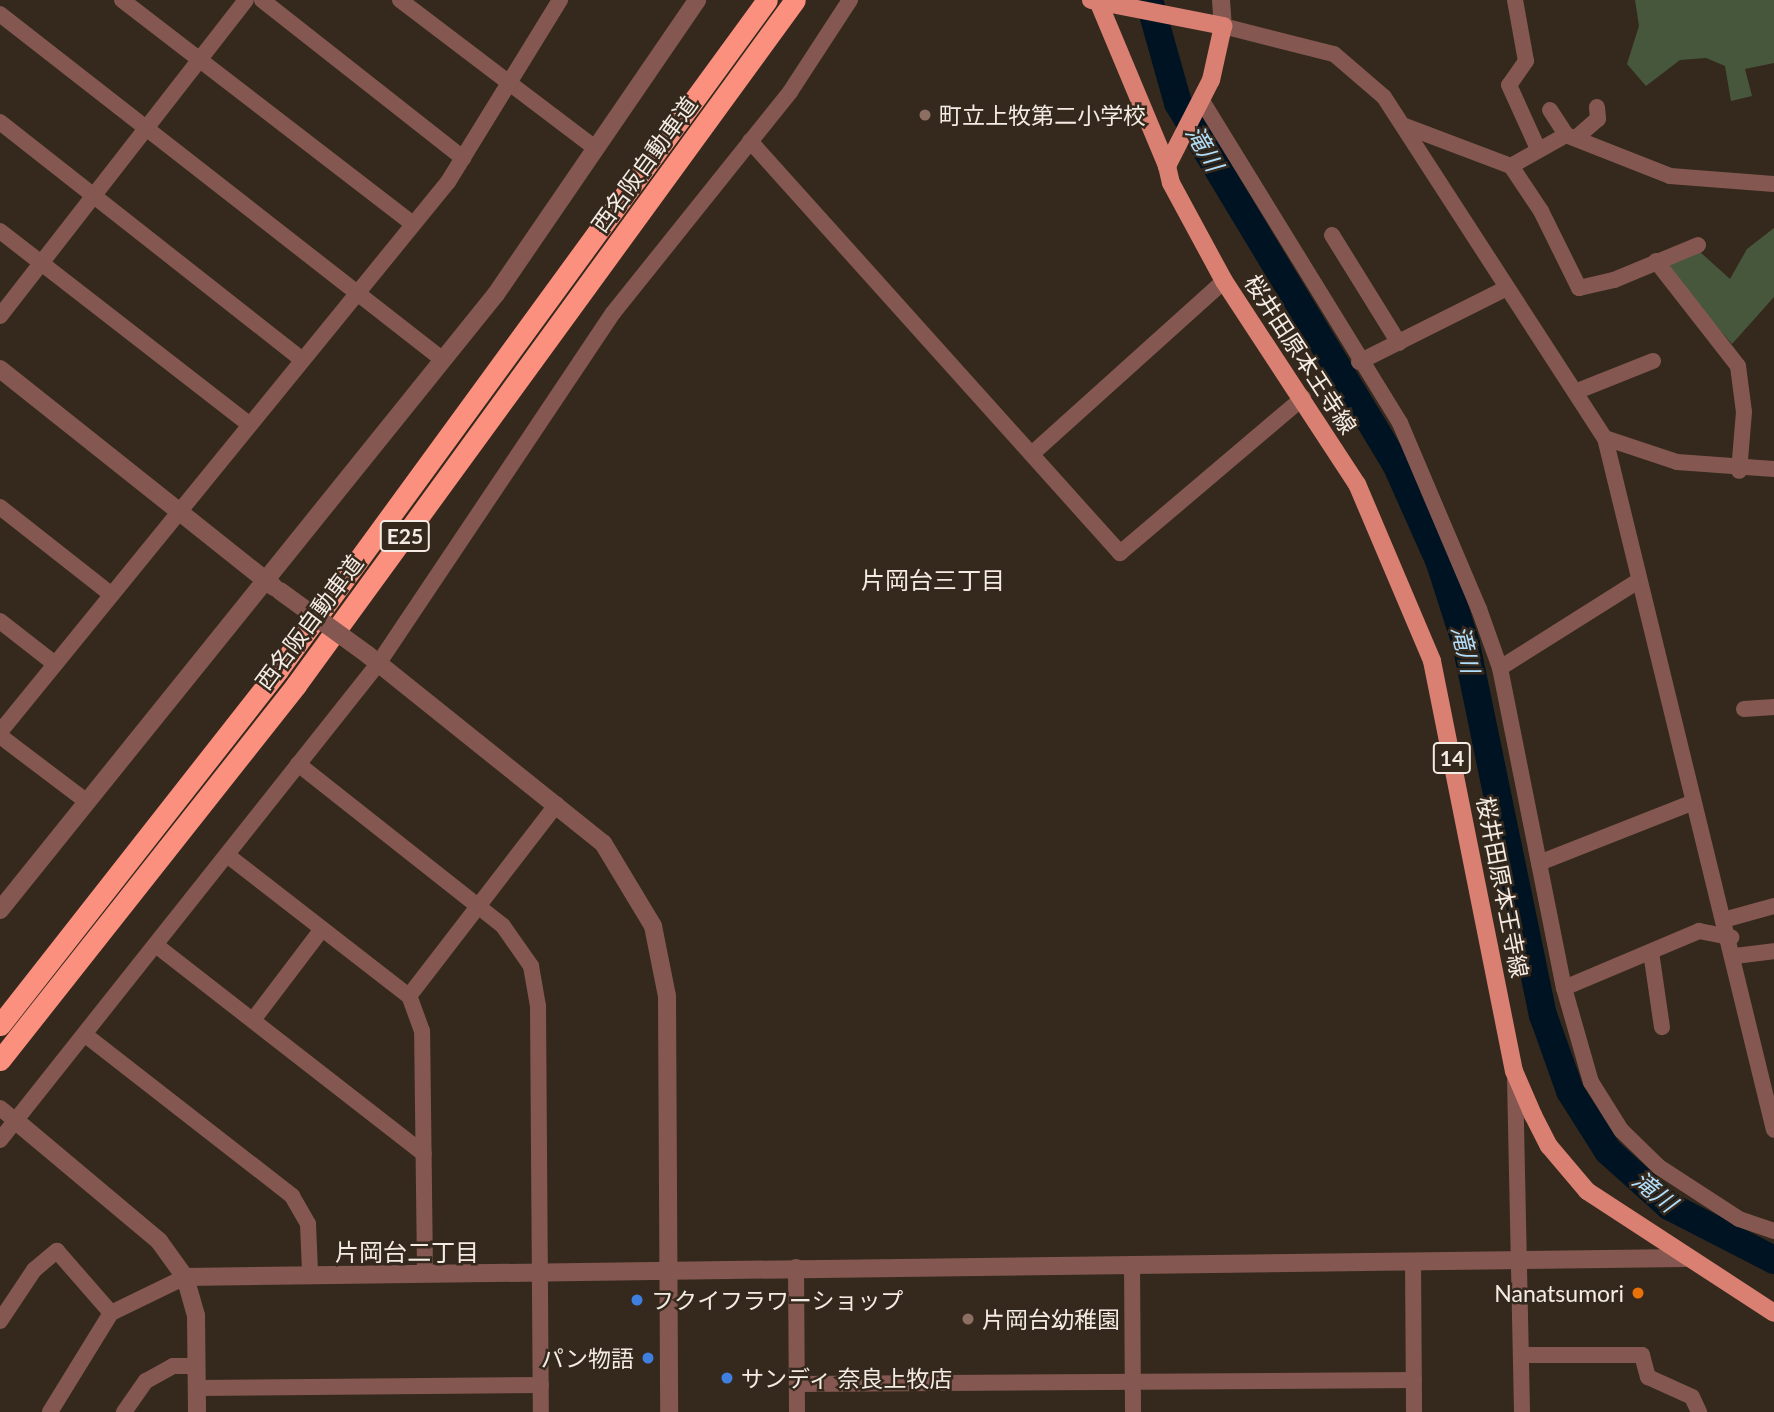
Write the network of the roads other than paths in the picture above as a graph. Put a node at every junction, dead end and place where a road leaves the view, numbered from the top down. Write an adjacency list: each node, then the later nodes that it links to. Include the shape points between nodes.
1 (122, 0): 15 (street)
2 (246, 0): 15 (street)
3 (262, 0): 27 (street)
4 (400, 0): 16 (street)
5 (697, 0): 25 (street)
6 (767, 0): 86 (highway, 西名阪自動車道 / E25, via 278,670)
7 (795, 0): 89 (highway, 西名阪自動車道 / E25, via 296,685)
8 (850, 0): 24 (street)
9 (1221, 0): 14 (street)
10 (1516, 0): 26 (street, via 1526,61 1509,86)
11 (1095, 1): 14 (main road, 桜井田原本王寺線 / 14); 28 (main road, 桜井田原本王寺線 / 14)
12 (551, 3): 16 (street)
13 (0, 14): 22 (street)
14 (1223, 26): 17 (main road); 21 (street, via 1354,65)
15 (199, 60): 22 (street); 32 (street)
16 (509, 84): 25 (street); 27 (street)
17 (1202, 101): 28 (main road); 46 (street)
18 (1597, 107): 23 (street, via 1598,118)
19 (1550, 110): 23 (street)
20 (0, 122): 31 (street)
21 (1405, 126): 29 (street); 39 (street)
22 (146, 128): 31 (street); 40 (street)
23 (1571, 136): 26 (street); 30 (street, via 1670,176)
24 (750, 141): 52 (street); 61 (street, via 613,313)
25 (596, 149): 44 (street)
26 (1538, 149): 29 (street)
27 (463, 158): 32 (street)
28 (1167, 166): 38 (main road, 桜井田原本王寺線 / 14, via 1180,209)
29 (1511, 166): 36 (street, via 1579,288)
30 (1774, 184)
31 (94, 196): 37 (street); 43 (street)
32 (413, 224): 40 (street)
33 (0, 231): 37 (street)
34 (1332, 235): 42 (street)
35 (1698, 244): 36 (street)
36 (1656, 261): 54 (street, via 1738,366 1744,412)
37 (41, 262): 41 (street); 50 (street)
38 (1224, 281): 49 (main road, 桜井田原本王寺線 / 14); 52 (street)
39 (1505, 289): 42 (street); 48 (street)
40 (358, 292): 43 (street); 44 (street)
41 (0, 316)
42 (1399, 343): 46 (street)
43 (302, 359): 50 (street)
44 (443, 360): 58 (street)
45 (1653, 361): 48 (street)
46 (1359, 362): 63 (street, via 1411,444)
47 (0, 369): 56 (street)
48 (1576, 392): 51 (street)
49 (1303, 398): 52 (street, via 1120,553); 90 (main road, 桜井田原本王寺線 / 14, via 1357,484 1432,661)
50 (249, 424): 56 (street)
51 (1605, 438): 54 (street, via 1668,460); 57 (street)
52 (1034, 452)
53 (1774, 469): 54 (street)
54 (1739, 471)
55 (0, 507): 59 (street)
56 (180, 511): 58 (street); 59 (street)
57 (1638, 581): 63 (street); 69 (street)
58 (272, 585): 61 (street, bridge); 68 (street)
59 (112, 595): 62 (street)
60 (0, 621): 62 (street)
61 (373, 659): 67 (street); 70 (street)
62 (55, 664): 66 (street)
63 (1500, 668): 72 (street)
64 (1774, 707): 65 (street)
65 (1744, 709)
66 (0, 734): 68 (street)
67 (298, 764): 71 (street); 74 (street)
68 (86, 802): 75 (street)
69 (1691, 803): 72 (street); 76 (street)
70 (557, 804): 74 (street); 102 (street, via 619,862 660,949 667,996)
71 (227, 855): 77 (street); 79 (street)
72 (1539, 863): 83 (street)
73 (1774, 906): 76 (street)
74 (477, 907): 84 (street); 101 (street, via 517,944 537,988)
75 (0, 910)
76 (1727, 919): 78 (street)
77 (323, 929): 84 (street); 85 (street)
78 (1731, 937): 81 (street, via 1699,932); 82 (street)
79 (157, 946): 85 (street); 88 (street)
80 (1774, 951): 82 (street)
81 (1651, 952): 83 (street); 87 (street)
82 (1735, 956): 92 (street)
83 (1564, 988): 95 (street, via 1591,1082 1621,1130 1683,1186)
84 (409, 996): 94 (street, via 422,1031)
85 (253, 1020): 94 (street)
86 (0, 1025)
87 (1662, 1027)
88 (88, 1037): 91 (street); 104 (street, via 292,1196 308,1224)
89 (0, 1060)
90 (1514, 1071): 96 (main road, 桜井田原本王寺線 / 14, via 1549,1146 1569,1173 1614,1213); 98 (street)
91 (8, 1115): 93 (street); 105 (street, via 159,1241)
92 (1774, 1130)
93 (0, 1140)
94 (425, 1154): 103 (street)
95 (1774, 1231)
96 (1685, 1258): 98 (street); 107 (main road, 桜井田原本王寺線 / 14)
97 (1413, 1261): 98 (street); 99 (street); 111 (street)
98 (1520, 1261): 109 (street)
99 (1132, 1264): 100 (street); 112 (street)
100 (796, 1267): 102 (street); 113 (street)
101 (540, 1268): 102 (street); 103 (street); 114 (street)
102 (668, 1268): 120 (street)
103 (425, 1270): 104 (street)
104 (310, 1271): 105 (street)
105 (185, 1277): 106 (street); 110 (street, via 196,1315)
106 (111, 1313): 108 (street, via 57,1251 34,1270); 116 (street)
107 (1774, 1313)
108 (0, 1321)
109 (1522, 1355): 124 (street); 125 (street, via 1642,1355 1648,1377 1692,1397)
110 (197, 1366): 115 (street); 117 (street, via 173,1366 146,1381)
111 (1413, 1380): 112 (street); 123 (street)
112 (1133, 1381): 113 (street); 122 (street)
113 (797, 1384): 121 (street)
114 (541, 1385): 115 (street); 119 (street)
115 (197, 1388): 118 (street)
116 (50, 1412)
117 (124, 1412)
118 (197, 1412)
119 (541, 1412)
120 (669, 1412)
121 (797, 1412)
122 (1133, 1412)
123 (1414, 1412)
124 (1522, 1412)
125 (1699, 1412)

